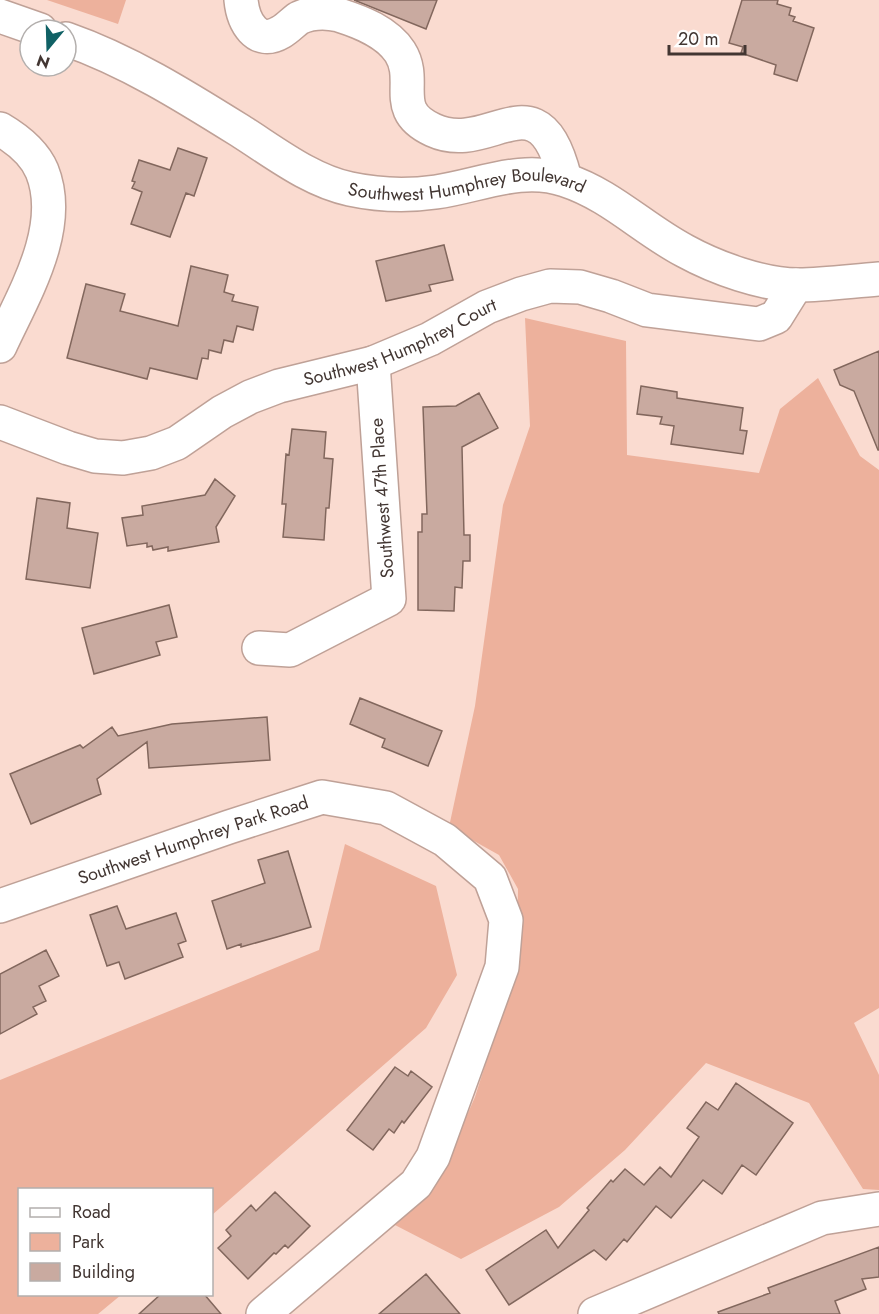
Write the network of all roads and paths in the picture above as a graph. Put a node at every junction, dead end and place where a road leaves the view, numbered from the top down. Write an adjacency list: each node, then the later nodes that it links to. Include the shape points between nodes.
1 (241, 0): 6 (street, via 246,23 263,35 280,33 298,18 324,12 376,30 403,58 408,104 416,120 451,135 519,122 537,126 549,140)
2 (0, 16): 3 (street)
3 (18, 22)
4 (78, 44): 6 (street, Southwest Humphrey Boulevard, via 163,83 292,163 348,188 404,194 436,192 510,176 542,174)
5 (0, 129): 9 (street, via 36,159 46,183 48,212 43,251)
6 (565, 179): 8 (street, Southwest Humphrey Boulevard, via 602,195 685,251 735,272)
7 (879, 279): 8 (street, Southwest Humphrey Boulevard)
8 (796, 285): 10 (street, Southwest Humphrey Court, via 776,317 759,324 648,310 580,287 549,286 487,307 430,339)
9 (0, 346)
10 (373, 363): 11 (street, Southwest Humphrey Court, via 250,397 177,443 123,458 95,456); 12 (street, Southwest 47th Place, via 389,599 290,650)
11 (0, 422)
12 (259, 648)
13 (0, 906): 15 (street, Southwest Humphrey Park Road, via 322,797 386,808 446,840 490,878 506,920 502,967 434,1157 416,1184)
14 (879, 1209): 16 (street, via 822,1218)
15 (263, 1314)
16 (595, 1314)

